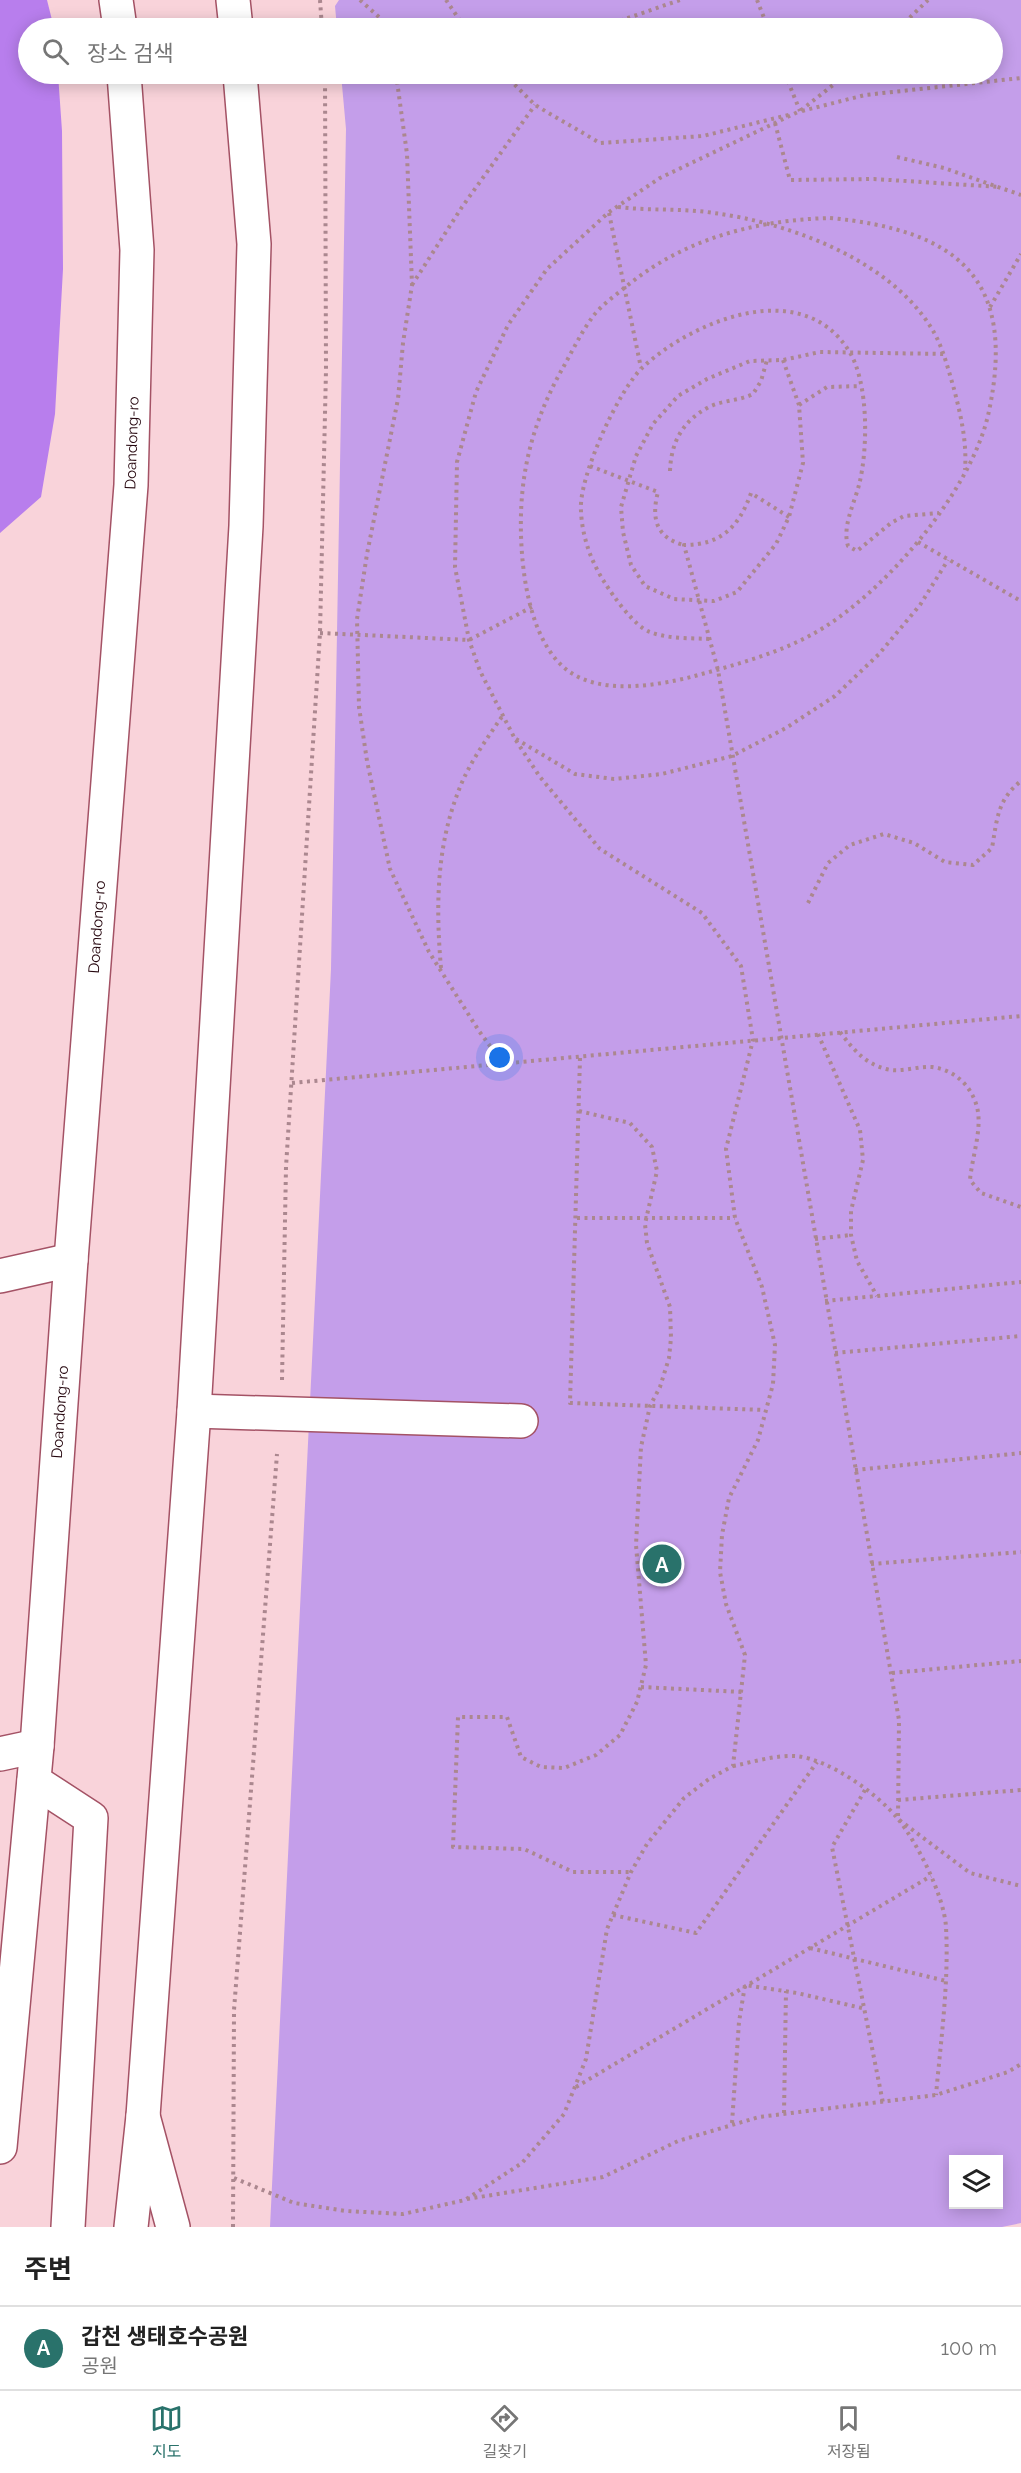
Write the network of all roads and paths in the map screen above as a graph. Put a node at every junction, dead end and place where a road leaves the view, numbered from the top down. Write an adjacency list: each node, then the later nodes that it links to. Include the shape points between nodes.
1 (116, 0): 9 (main road)
2 (233, 0): 10 (main road)
3 (320, 0): 11 (path)
4 (360, 0): 12 (path)
5 (446, 0): 13 (path)
6 (680, 0): 14 (path)
7 (757, 0): 15 (path)
8 (928, 0): 16 (path)
9 (119, 18)
10 (235, 18)
11 (321, 18)
12 (380, 18)
13 (458, 18)
14 (628, 18)
15 (764, 18)
16 (909, 18)
17 (1021, 78): 18 (path)
18 (1003, 80)
19 (125, 84): 85 (main road, Doandong-ro, via 137,249 131,485)
20 (241, 84): 95 (main road, via 254,244 246,526)
21 (325, 84): 59 (path, via 326,358)
22 (397, 84): 37 (path, via 407,154)
23 (514, 84): 27 (path)
24 (789, 84): 28 (path)
25 (834, 84): 28 (path)
26 (966, 84): 28 (path, via 865,95)
27 (535, 105): 28 (path, via 600,142 703,136); 37 (path)
28 (800, 111): 29 (path)
29 (776, 123): 31 (path, via 790,180 874,179); 33 (path, via 660,178)
30 (897, 157): 31 (path)
31 (1000, 187): 32 (path)
32 (1021, 195)
33 (618, 206): 34 (path); 35 (path, via 715,213)
34 (609, 212): 38 (path); 62 (path, via 547,269 508,325 476,392 456,462 455,567)
35 (770, 224): 38 (path, via 692,244 653,266); 39 (path, via 830,218 872,222 907,231 937,245 967,268 985,290); 41 (path, via 821,241 881,277 914,306 932,329)
36 (1021, 254): 39 (path)
37 (412, 285): 60 (path, via 398,399 367,554)
38 (624, 289): 44 (path); 58 (path, via 595,313 550,391 532,434 525,467 521,537 524,576)
39 (990, 308): 49 (path, via 995,327 995,382 985,431)
40 (850, 352): 41 (path); 43 (path, via 820,352); 44 (path, via 832,330 807,315 749,310 676,341); 45 (path)
41 (944, 354): 49 (path, via 961,417 966,453)
42 (768, 360): 43 (path); 48 (path, via 753,394 709,407 685,425 670,453); 50 (path, via 728,369 678,396 653,424 636,456)
43 (783, 360): 46 (path)
44 (641, 368): 47 (path, via 609,418)
45 (861, 386): 46 (path, via 827,387); 51 (path, via 866,441 860,482 844,535 848,546 857,551 904,516)
46 (799, 405): 52 (path, via 803,463)
47 (590, 466): 50 (path); 61 (path, via 580,509 591,562 616,601 649,632)
48 (670, 471)
49 (964, 474): 51 (path)
50 (630, 480): 54 (path, via 658,492 653,509 658,528 669,541); 56 (path, via 621,507 631,565 645,586 674,599)
51 (939, 513): 53 (path)
52 (789, 518): 54 (path, via 751,493 732,529 709,542); 56 (path, via 776,544 737,592)
53 (918, 542): 55 (path); 63 (path, via 854,606 812,635)
54 (684, 545): 56 (path)
55 (948, 560): 57 (path); 66 (path, via 920,605 879,654 836,696)
56 (699, 602): 61 (path)
57 (1021, 602)
58 (532, 607): 62 (path); 63 (path, via 550,651 568,671 600,684 629,686 672,681)
59 (320, 633): 60 (path); 77 (path)
60 (357, 636): 62 (path); 69 (path, via 359,707 390,869)
61 (709, 639): 63 (path)
62 (469, 640): 64 (path)
63 (718, 670): 66 (path)
64 (503, 715): 65 (path); 69 (path, via 457,794 445,837 438,884)
65 (515, 739): 66 (path, via 575,774 614,779 662,774); 74 (path, via 540,777 600,849 702,914 741,966)
66 (732, 756): 73 (path)
67 (1021, 781): 68 (path, via 1007,793 998,814 992,848 973,865 945,862 914,843 884,834 850,845 828,863)
68 (808, 903)
69 (441, 969): 76 (path)
70 (1021, 1016): 71 (path)
71 (840, 1032): 72 (path); 79 (path, via 861,1058 886,1069 931,1067 953,1074 972,1089 978,1122 970,1180 981,1193)
72 (818, 1034): 73 (path); 83 (path, via 860,1130 863,1160 851,1211)
73 (781, 1037): 74 (path); 84 (path)
74 (753, 1040): 75 (path); 82 (path, via 726,1149)
75 (580, 1058): 76 (path); 78 (path)
76 (504, 1065): 77 (path)
77 (292, 1083): 92 (path, via 286,1167)
78 (579, 1111): 80 (path); 81 (path, via 630,1123 652,1147 657,1171)
79 (1021, 1207)
80 (577, 1218): 81 (path); 93 (path, via 570,1403)
81 (647, 1218): 82 (path); 93 (path, via 647,1244 670,1307 671,1338 669,1358)
82 (735, 1218): 94 (path, via 762,1287 775,1345 773,1384)
83 (851, 1235): 84 (path); 88 (path, via 857,1261)
84 (815, 1239): 89 (path)
85 (71, 1260): 86 (main road); 106 (main road, Doandong-ro)
86 (0, 1276)
87 (1021, 1282): 88 (path)
88 (877, 1296): 89 (path)
89 (825, 1301): 91 (path)
90 (1021, 1336): 91 (path)
91 (835, 1353): 99 (path)
92 (282, 1380)
93 (650, 1406): 94 (path); 104 (path, via 641,1447 636,1545 646,1665)
94 (764, 1410): 105 (path, via 758,1440 729,1498 722,1535 720,1572 726,1604 745,1655)
95 (194, 1412): 96 (main road); 131 (main road)
96 (521, 1421)
97 (1021, 1453): 99 (path)
98 (277, 1454): 134 (path, via 234,2010)
99 (855, 1470): 101 (path)
100 (1021, 1552): 101 (path)
101 (871, 1564): 113 (path, via 898,1720)
102 (1021, 1661): 103 (path)
103 (892, 1672)
104 (641, 1687): 105 (path); 115 (path, via 620,1735 596,1755 564,1768 541,1767 521,1757 507,1718 458,1717 453,1848 524,1849 573,1872)
105 (742, 1692): 109 (path)
106 (37, 1746): 107 (main road); 110 (main road, Doandong-ro)
107 (0, 1754)
108 (817, 1762): 109 (path, via 796,1756); 111 (path, via 854,1780); 118 (path, via 696,1933)
109 (733, 1766): 115 (path, via 684,1798 646,1844)
110 (34, 1781): 133 (main road, Doandong-ro); 136 (main road, via 91,1818)
111 (865, 1790): 114 (path); 119 (path, via 832,1847)
112 (1021, 1790): 113 (path)
113 (898, 1800): 114 (path)
114 (898, 1819): 116 (path); 117 (path, via 970,1873)
115 (631, 1872): 118 (path)
116 (931, 1876): 119 (path); 122 (path, via 946,1924)
117 (1021, 1886)
118 (613, 1915): 127 (path, via 607,1929 586,2059)
119 (849, 1924): 120 (path); 121 (path)
120 (808, 1948): 121 (path); 123 (path)
121 (856, 1960): 122 (path); 125 (path)
122 (946, 1981): 128 (path)
123 (745, 1985): 124 (path); 127 (path); 132 (path)
124 (786, 1991): 125 (path); 130 (path)
125 (866, 2009): 129 (path)
126 (1020, 2067): 128 (path)
127 (575, 2088): 135 (path, via 564,2114 522,2163)
128 (936, 2095): 129 (path)
129 (883, 2103): 130 (path)
130 (784, 2113): 132 (path)
131 (143, 2116): 137 (main road); 138 (main road)
132 (732, 2123): 135 (path, via 678,2141 603,2177)
133 (0, 2147)
134 (234, 2178): 135 (path, via 294,2203 346,2211 403,2214); 139 (path)
135 (465, 2200)
136 (68, 2227)
137 (131, 2227)
138 (173, 2227)
139 (233, 2227)

